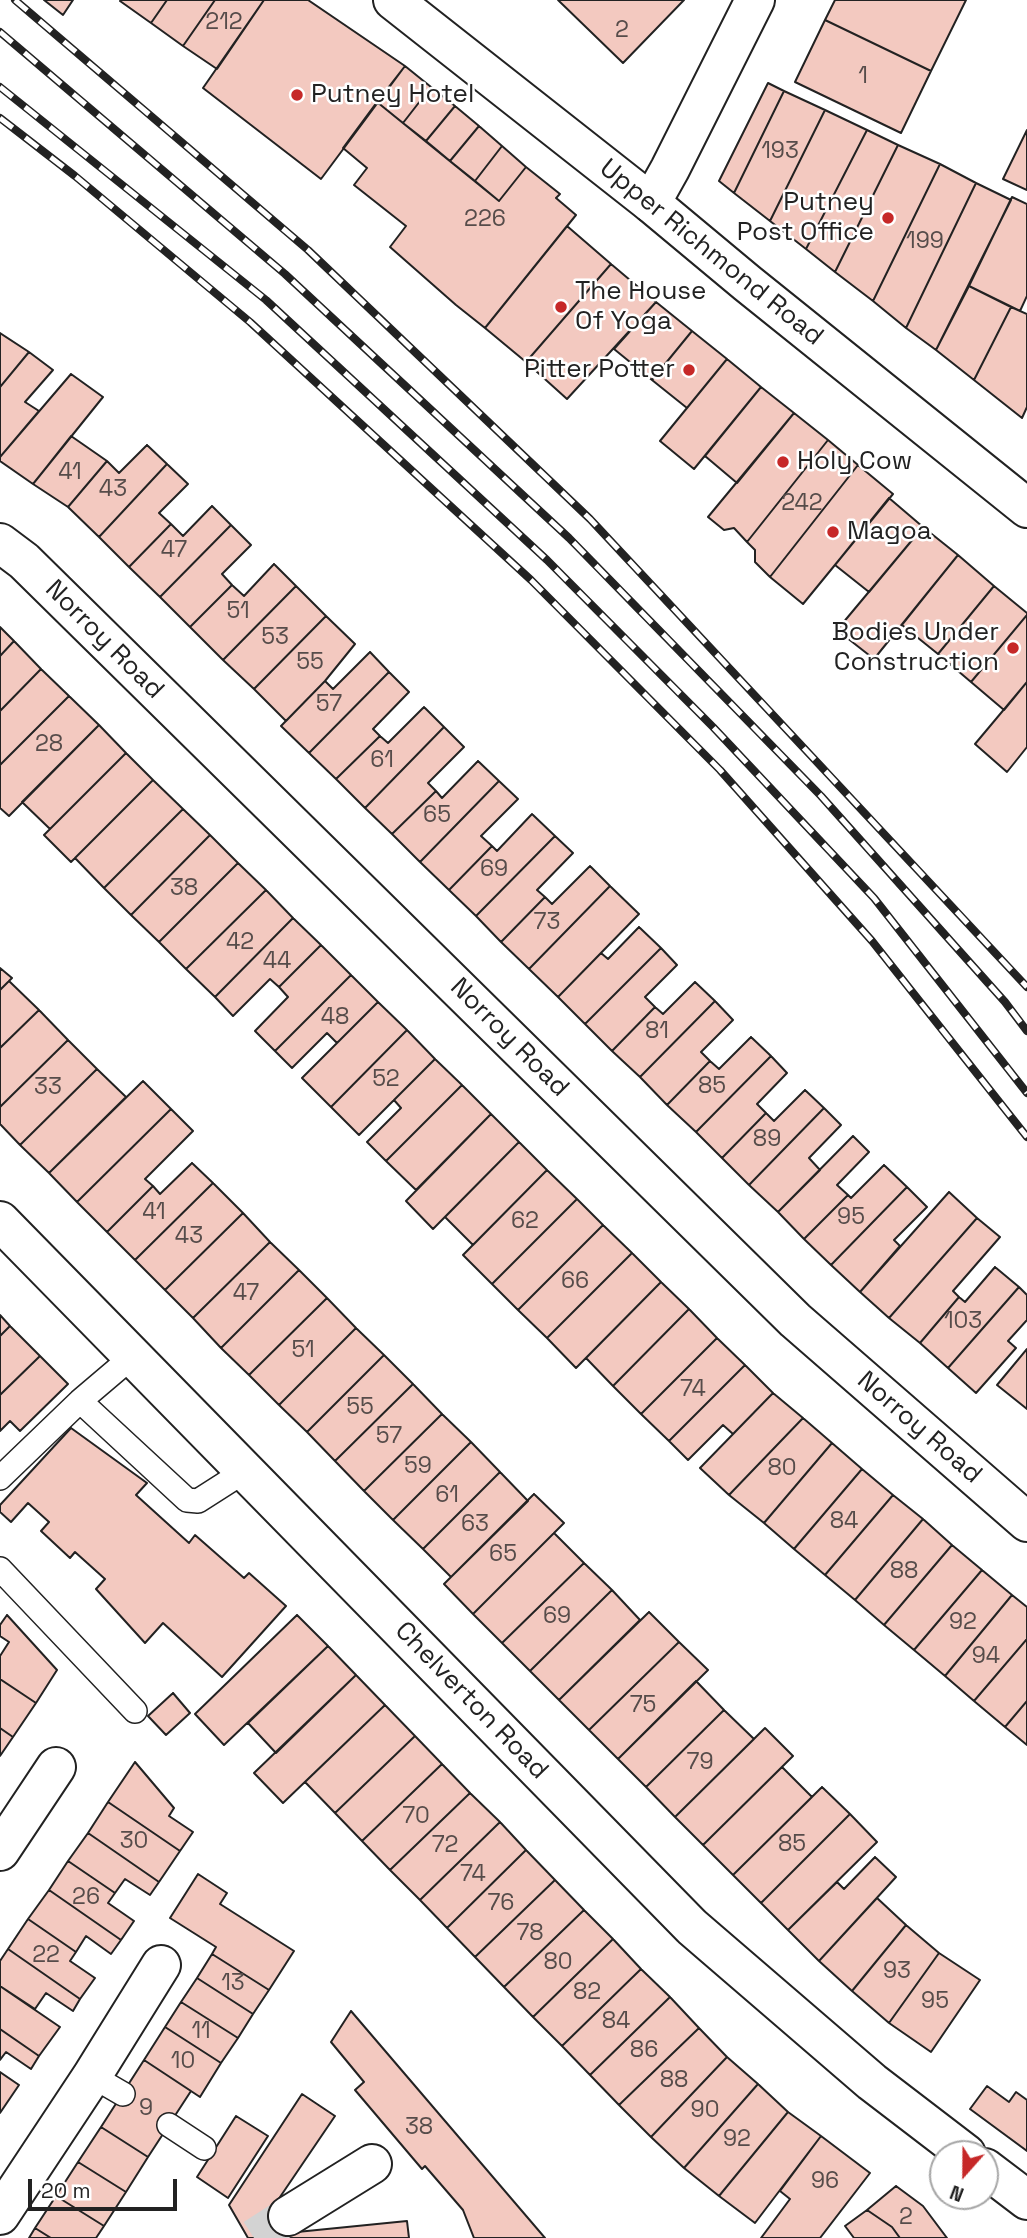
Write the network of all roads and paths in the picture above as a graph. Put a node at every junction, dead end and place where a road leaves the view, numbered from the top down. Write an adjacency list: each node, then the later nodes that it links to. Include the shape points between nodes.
1 (393, 0): 3 (main road, Upper Richmond Road)
2 (755, 0): 3 (main road)
3 (650, 202): 4 (main road, Upper Richmond Road)
4 (1026, 503)
5 (0, 543): 11 (main road, Norroy Road, via 34,571 795,1320)
6 (0, 1221): 7 (main road, Chelverton Road)
7 (133, 1356): 8 (lane); 9 (main road, Chelverton Road)
8 (80, 1401): 9 (lane, via 187,1500 198,1501); 10 (lane)
9 (245, 1471): 18 (main road, Chelverton Road, via 692,1927 872,2082)
10 (0, 1478)
11 (1027, 1522)
12 (0, 1569): 13 (lane)
13 (135, 1711)
14 (56, 1767): 15 (main road)
15 (0, 1850)
16 (161, 1965): 23 (main road, via 107,2085)
17 (169, 2125): 19 (lane)
18 (948, 2140)
19 (204, 2148)
20 (372, 2164): 24 (main road)
21 (999, 2179): 22 (main road)
22 (1027, 2200)
23 (0, 2215)
24 (288, 2216)

